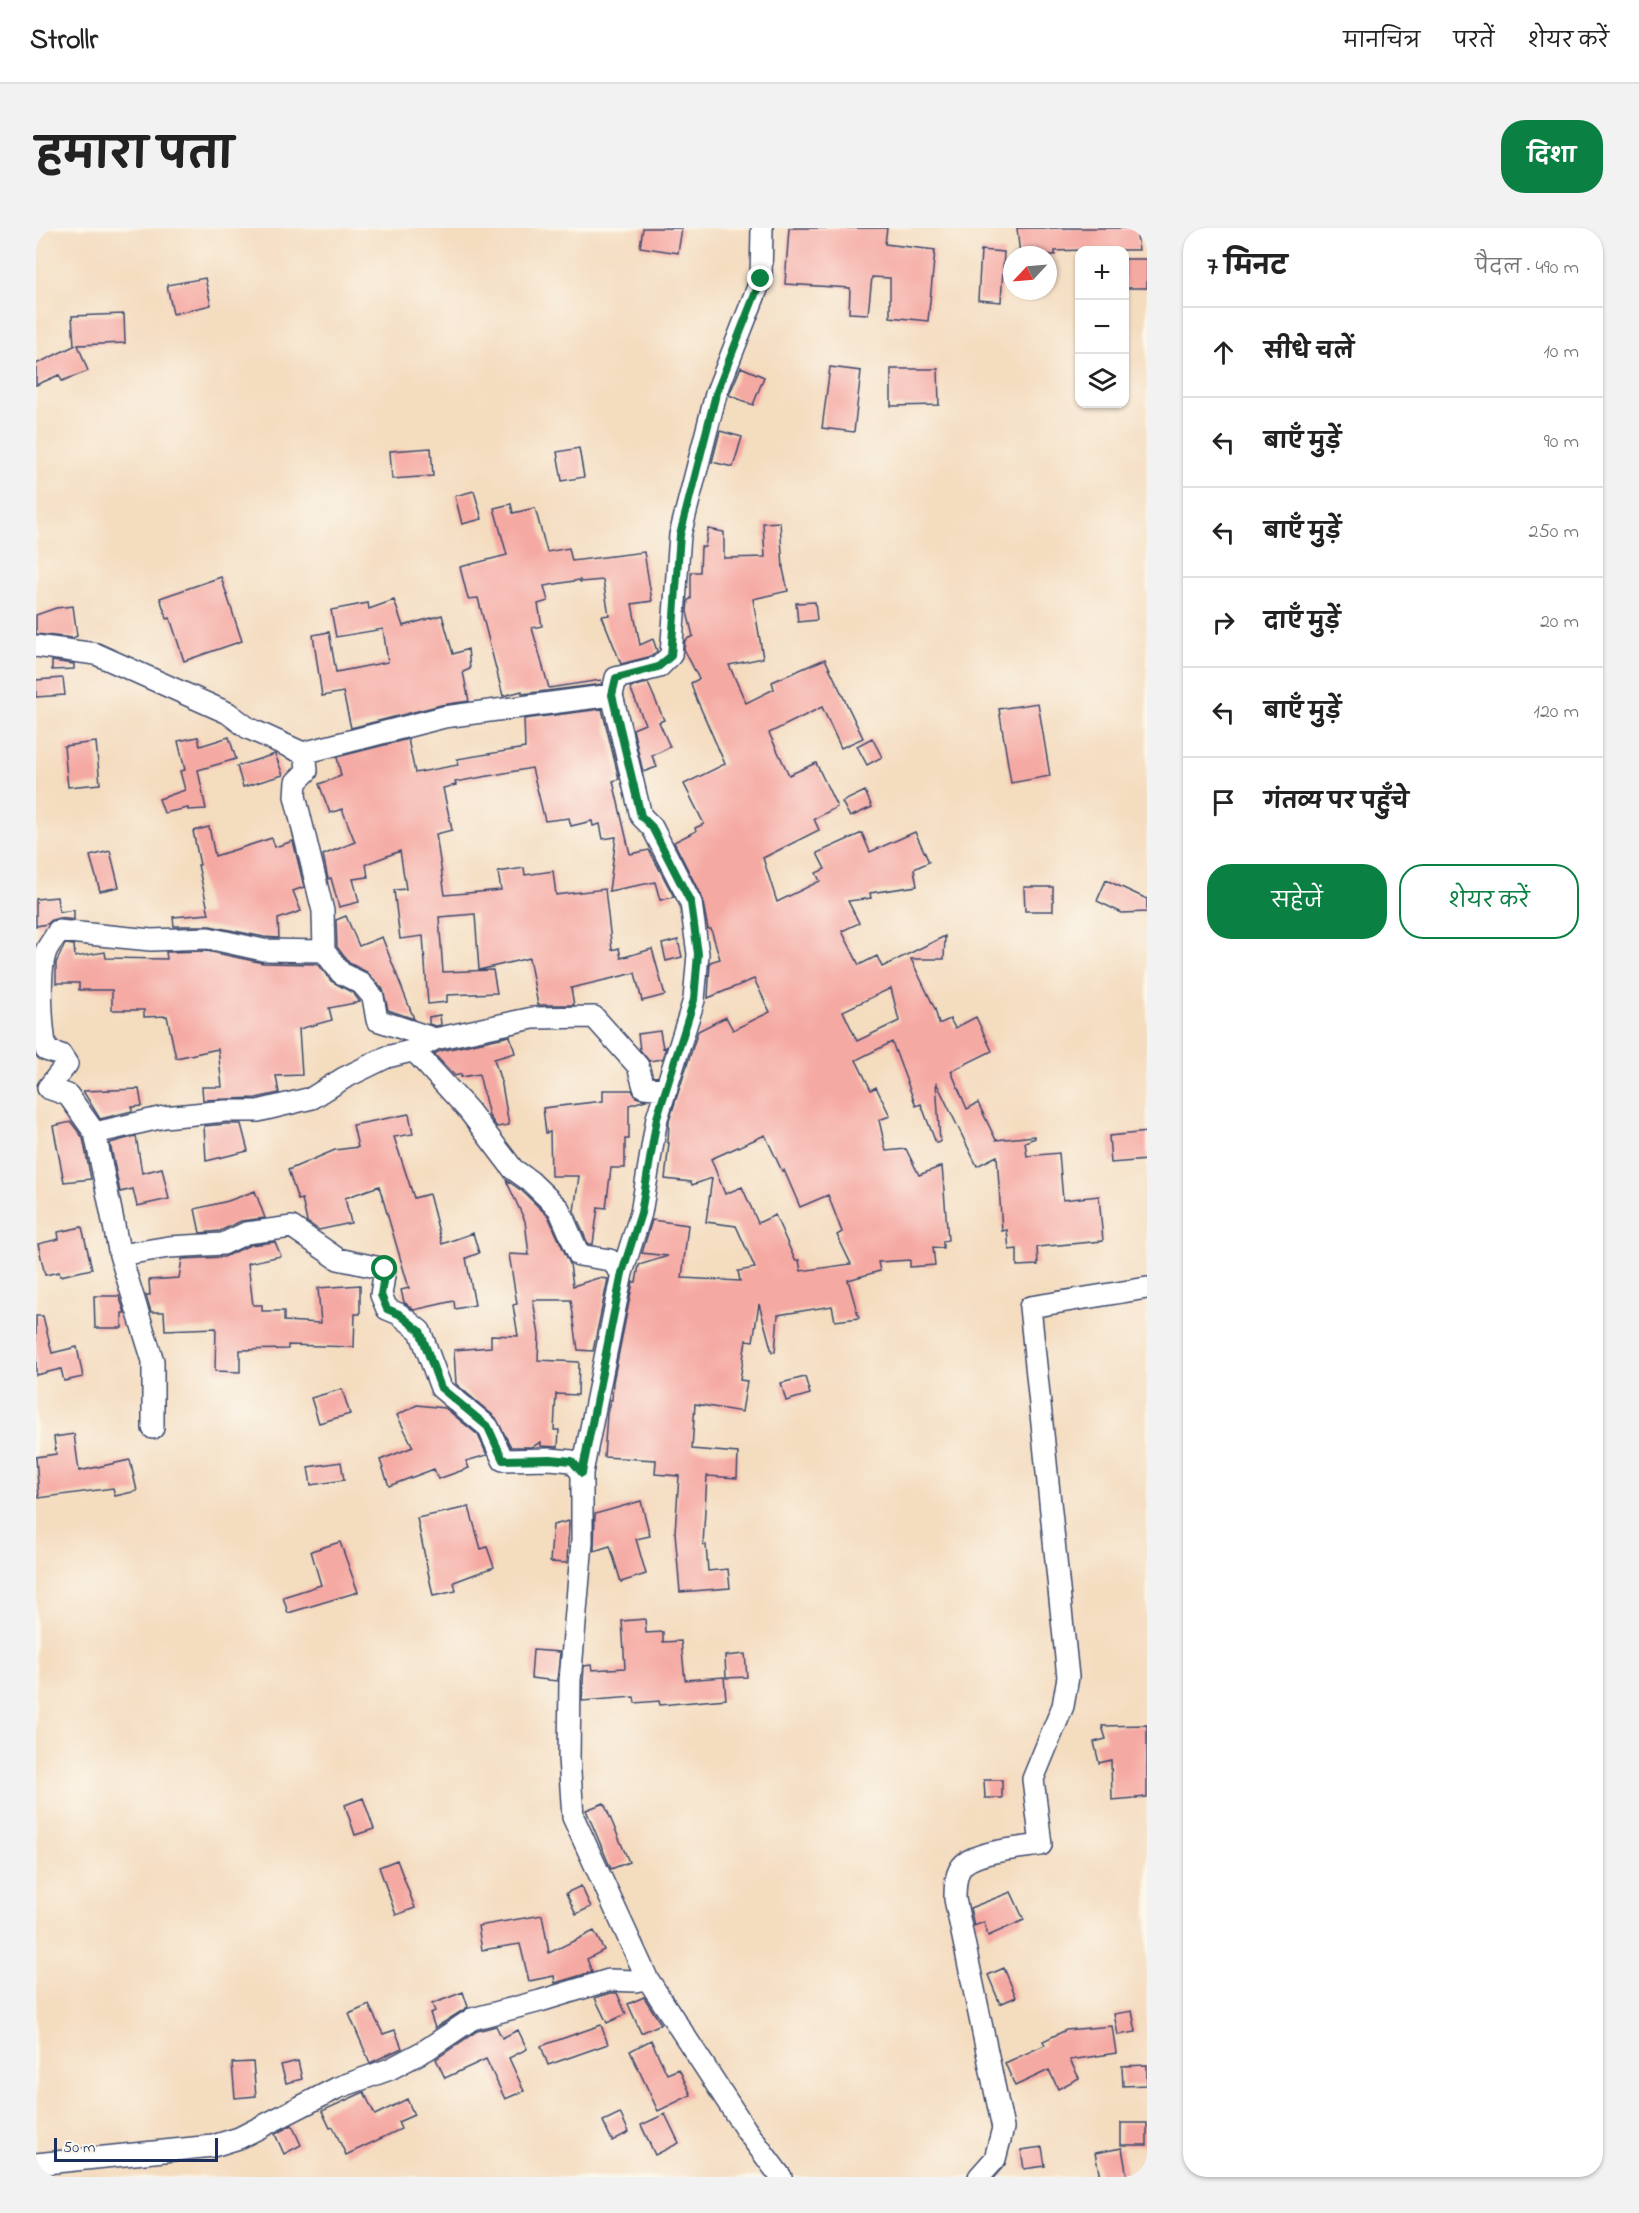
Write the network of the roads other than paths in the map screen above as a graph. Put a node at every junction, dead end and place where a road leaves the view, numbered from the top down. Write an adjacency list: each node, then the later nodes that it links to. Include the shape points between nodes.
1 (762, 228): 3 (street, via 761,279 716,394 680,535 671,656 658,667 616,678)
2 (36, 646): 4 (street, via 96,654 228,713 248,728)
3 (612, 695): 4 (street, via 444,717); 9 (street, via 641,816 652,827 691,903 698,954 694,1000)
4 (303, 753): 5 (street, via 307,771 296,782 295,796 323,911)
5 (324, 951): 6 (street, via 341,973 361,982 373,997 377,1020); 8 (street, via 263,950 208,938 151,940 58,931 46,952)
6 (435, 1039): 7 (street); 9 (street, via 532,1018 594,1017 638,1066 644,1087)
7 (415, 1050): 10 (street, via 387,1057 312,1098 258,1111 164,1117); 12 (street, via 513,1169 560,1209 579,1255 610,1260)
8 (41, 1054): 10 (street, via 61,1054 67,1064 48,1088 68,1095)
9 (668, 1089): 12 (street, via 657,1118 641,1213)
10 (95, 1133): 11 (street)
11 (120, 1255): 14 (street, via 153,1361); 15 (street, via 222,1244 246,1233 292,1227 338,1259 385,1269 381,1295 387,1309 420,1331 441,1388 488,1427 503,1460 572,1461)
12 (622, 1273): 15 (street)
13 (1147, 1288): 19 (street, via 1030,1307 1068,1677 1063,1706 1033,1779 1041,1845 977,1857 962,1865 956,1880 955,1899 1003,2128 995,2159)
14 (153, 1428)
15 (582, 1473): 16 (street, via 582,1542 570,1681 573,1817)
16 (647, 1978): 17 (street, via 609,1980 472,2019 390,2070 337,2088 239,2138 213,2146); 18 (street)
17 (36, 2164)
18 (781, 2177)
19 (979, 2177)

